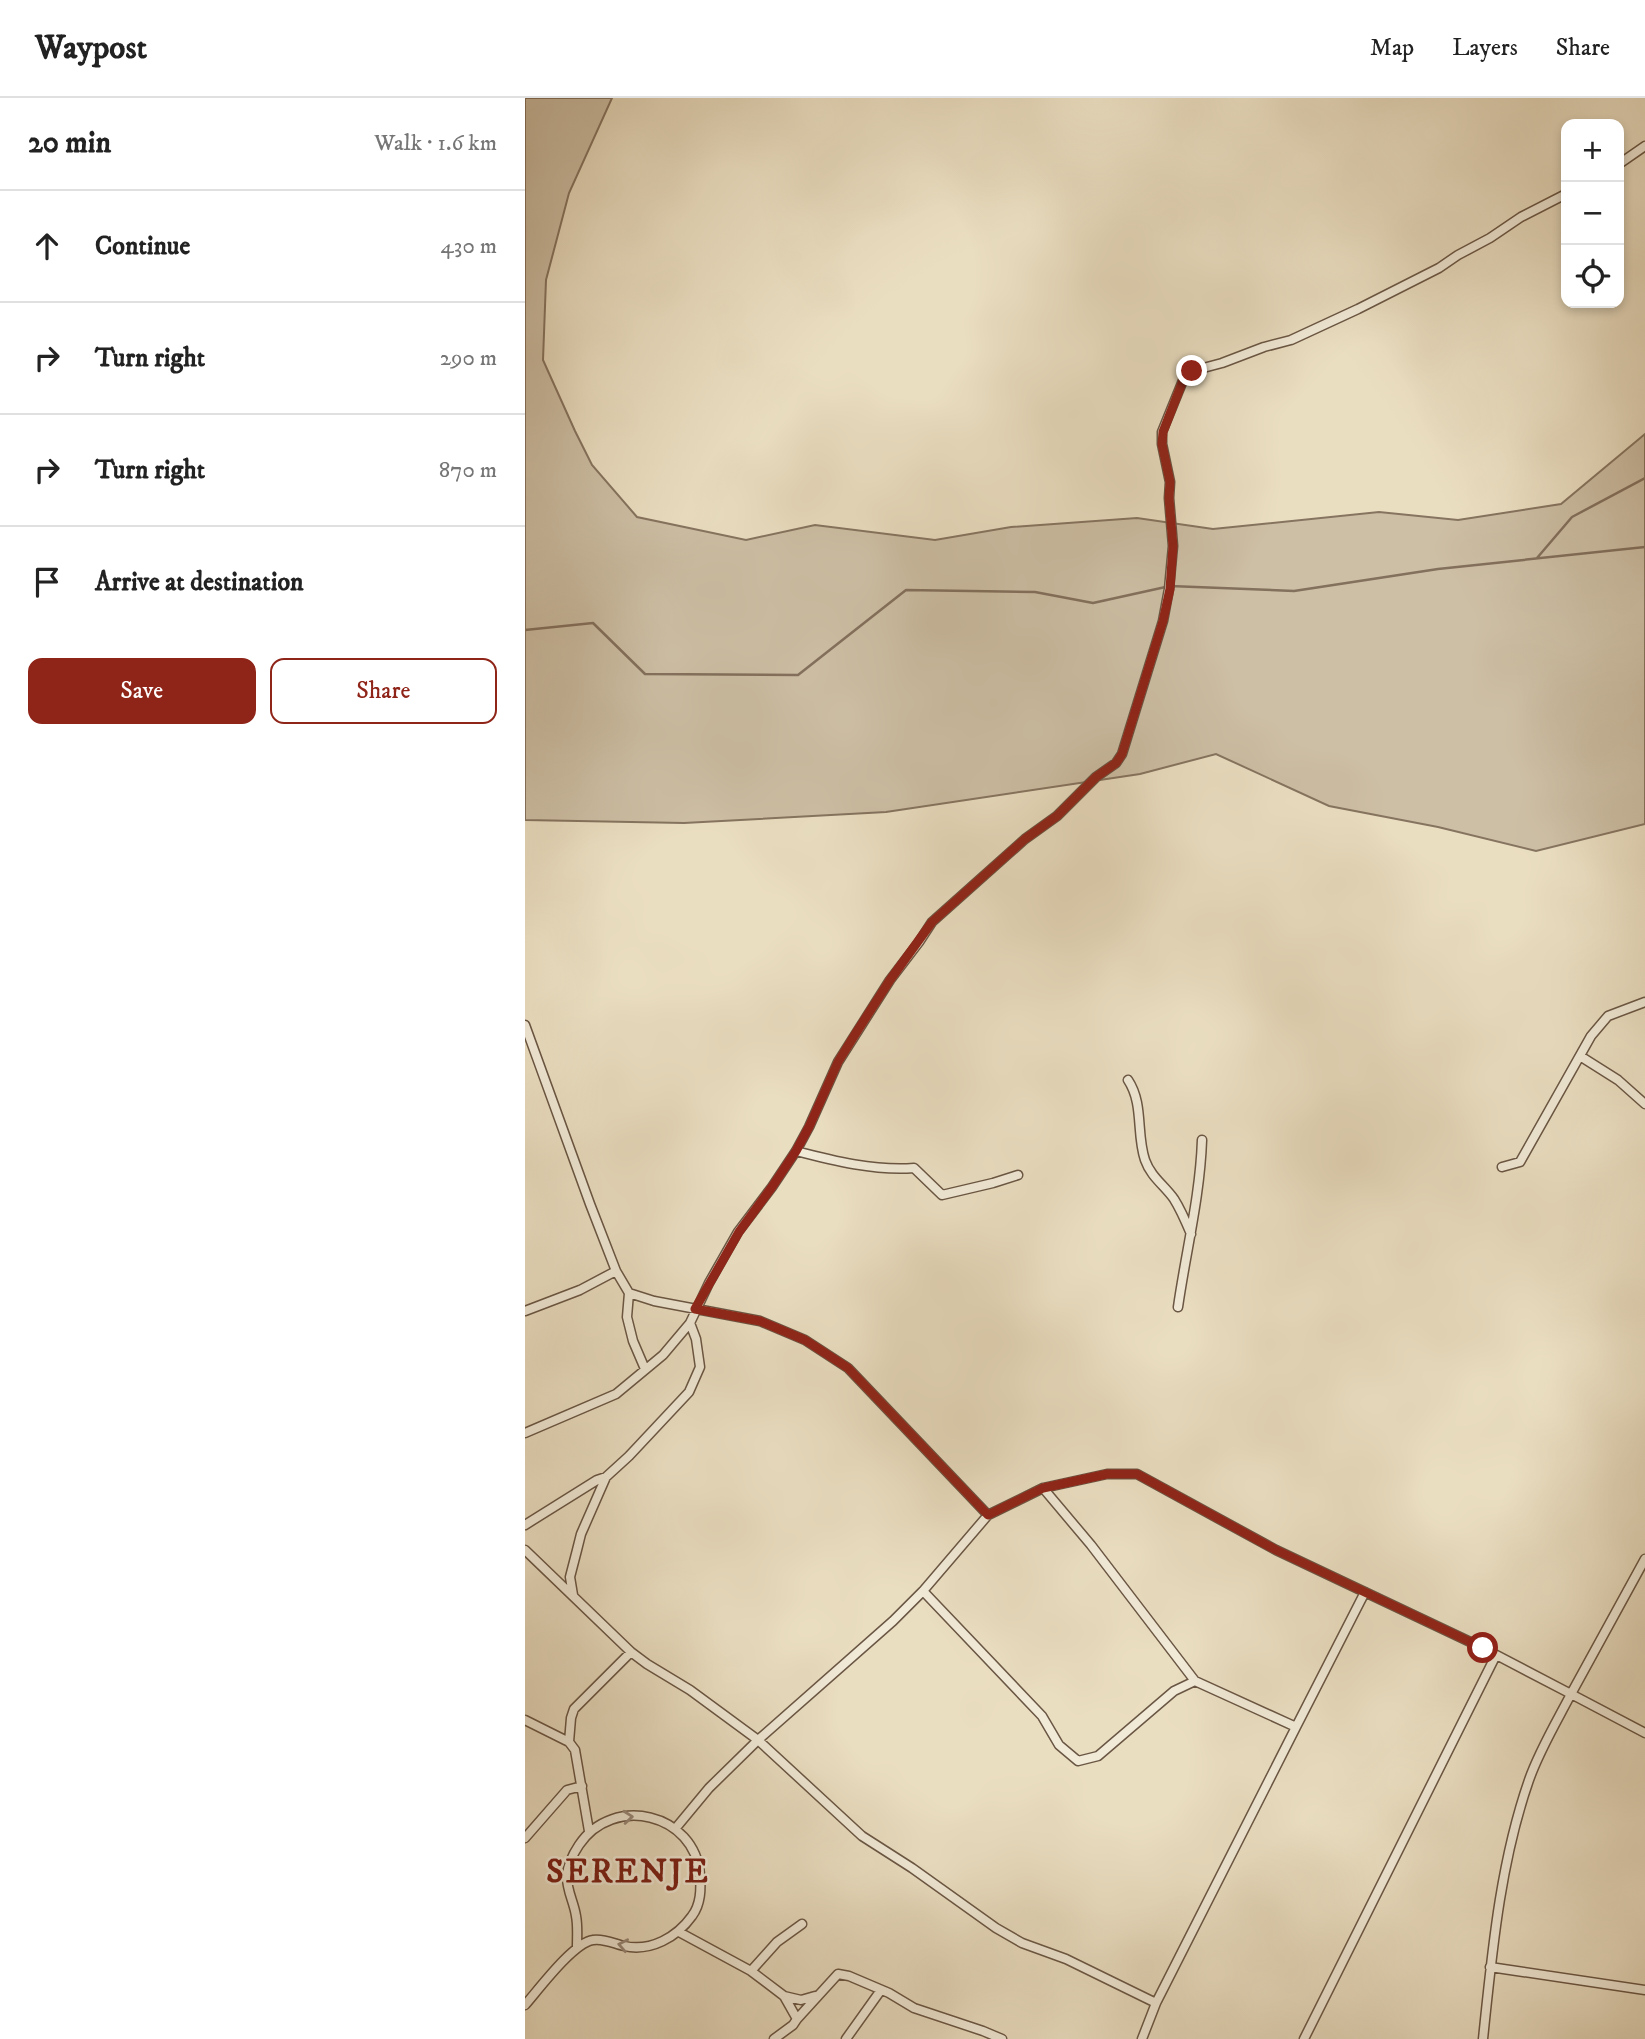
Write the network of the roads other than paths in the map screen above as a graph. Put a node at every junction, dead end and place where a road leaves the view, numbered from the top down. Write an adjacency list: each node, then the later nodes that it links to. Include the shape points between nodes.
1 (1645, 146): 2 (street)
2 (1624, 161)
3 (1561, 197): 10 (street, via 1439,268 1357,309 1291,340 1192,371 1184,378 1162,444 1170,482 1170,589 1122,754 932,922 838,1062)
4 (1645, 1002): 6 (street, via 1608,1016)
5 (525, 1025): 14 (street)
6 (1580, 1056): 8 (street); 11 (street, via 1520,1161)
7 (1128, 1080): 13 (street, via 1138,1105 1145,1161 1154,1179 1174,1200)
8 (1645, 1104)
9 (1202, 1140): 13 (street)
10 (796, 1151): 12 (street, via 863,1165 914,1168 942,1195); 17 (street, via 739,1232)
11 (1501, 1167)
12 (1018, 1175)
13 (1191, 1234): 16 (street)
14 (616, 1271): 15 (street); 18 (street)
15 (629, 1293): 17 (street); 20 (street, via 627,1317)
16 (1178, 1307)
17 (695, 1309): 19 (street); 24 (street, via 760,1321 805,1340 848,1368)
18 (525, 1311)
19 (690, 1323): 20 (street); 22 (street, via 700,1367 689,1392)
20 (645, 1369): 21 (street, via 616,1394)
21 (525, 1433)
22 (606, 1477): 25 (street); 30 (street, via 581,1534 570,1577)
23 (1043, 1488): 24 (street); 29 (street, via 1107,1474 1137,1474 1276,1550); 33 (street)
24 (988, 1515): 28 (street)
25 (525, 1525)
26 (525, 1550): 30 (street)
27 (1645, 1559): 34 (street)
28 (923, 1591): 33 (street, via 1042,1716 1059,1745 1078,1760 1098,1756 1174,1691); 38 (street)
29 (1365, 1592): 32 (street); 36 (street)
30 (573, 1595): 31 (street)
31 (631, 1652): 38 (street); 39 (street, via 575,1709)
32 (1496, 1655): 34 (street); 60 (street)
33 (1195, 1681): 36 (street)
34 (1571, 1694): 37 (street); 47 (street, via 1530,1777 1512,1832)
35 (525, 1720): 39 (street)
36 (1296, 1727): 53 (street)
37 (1645, 1733)
38 (758, 1740): 41 (street); 53 (street, via 862,1836 996,1928)
39 (569, 1742): 40 (street)
40 (582, 1786): 42 (street); 43 (street, via 567,1790)
41 (675, 1829): 42 (street, one-way to 41, via 625,1816 646,1816); 45 (street, via 691,1845 702,1891 694,1913)
42 (589, 1831): 46 (street, via 572,1855 567,1874 576,1913)
43 (525, 1838)
44 (802, 1924): 48 (street, via 777,1942)
45 (679, 1932): 46 (street, one-way to 46, via 645,1947 593,1940); 48 (street)
46 (577, 1947): 54 (street)
47 (1490, 1967): 50 (street); 61 (street)
48 (751, 1971): 52 (street)
49 (881, 1990): 51 (street, via 838,1974); 57 (street); 58 (street, via 913,2008)
50 (1645, 1990)
51 (818, 1995): 52 (street, via 801,2000); 55 (street)
52 (784, 1996): 55 (street)
53 (1156, 2003): 59 (street)
54 (525, 2005)
55 (797, 2019): 56 (street)
56 (775, 2039)
57 (846, 2039)
58 (1002, 2039)
59 (1142, 2039)
60 (1304, 2039)
61 (1483, 2039)

